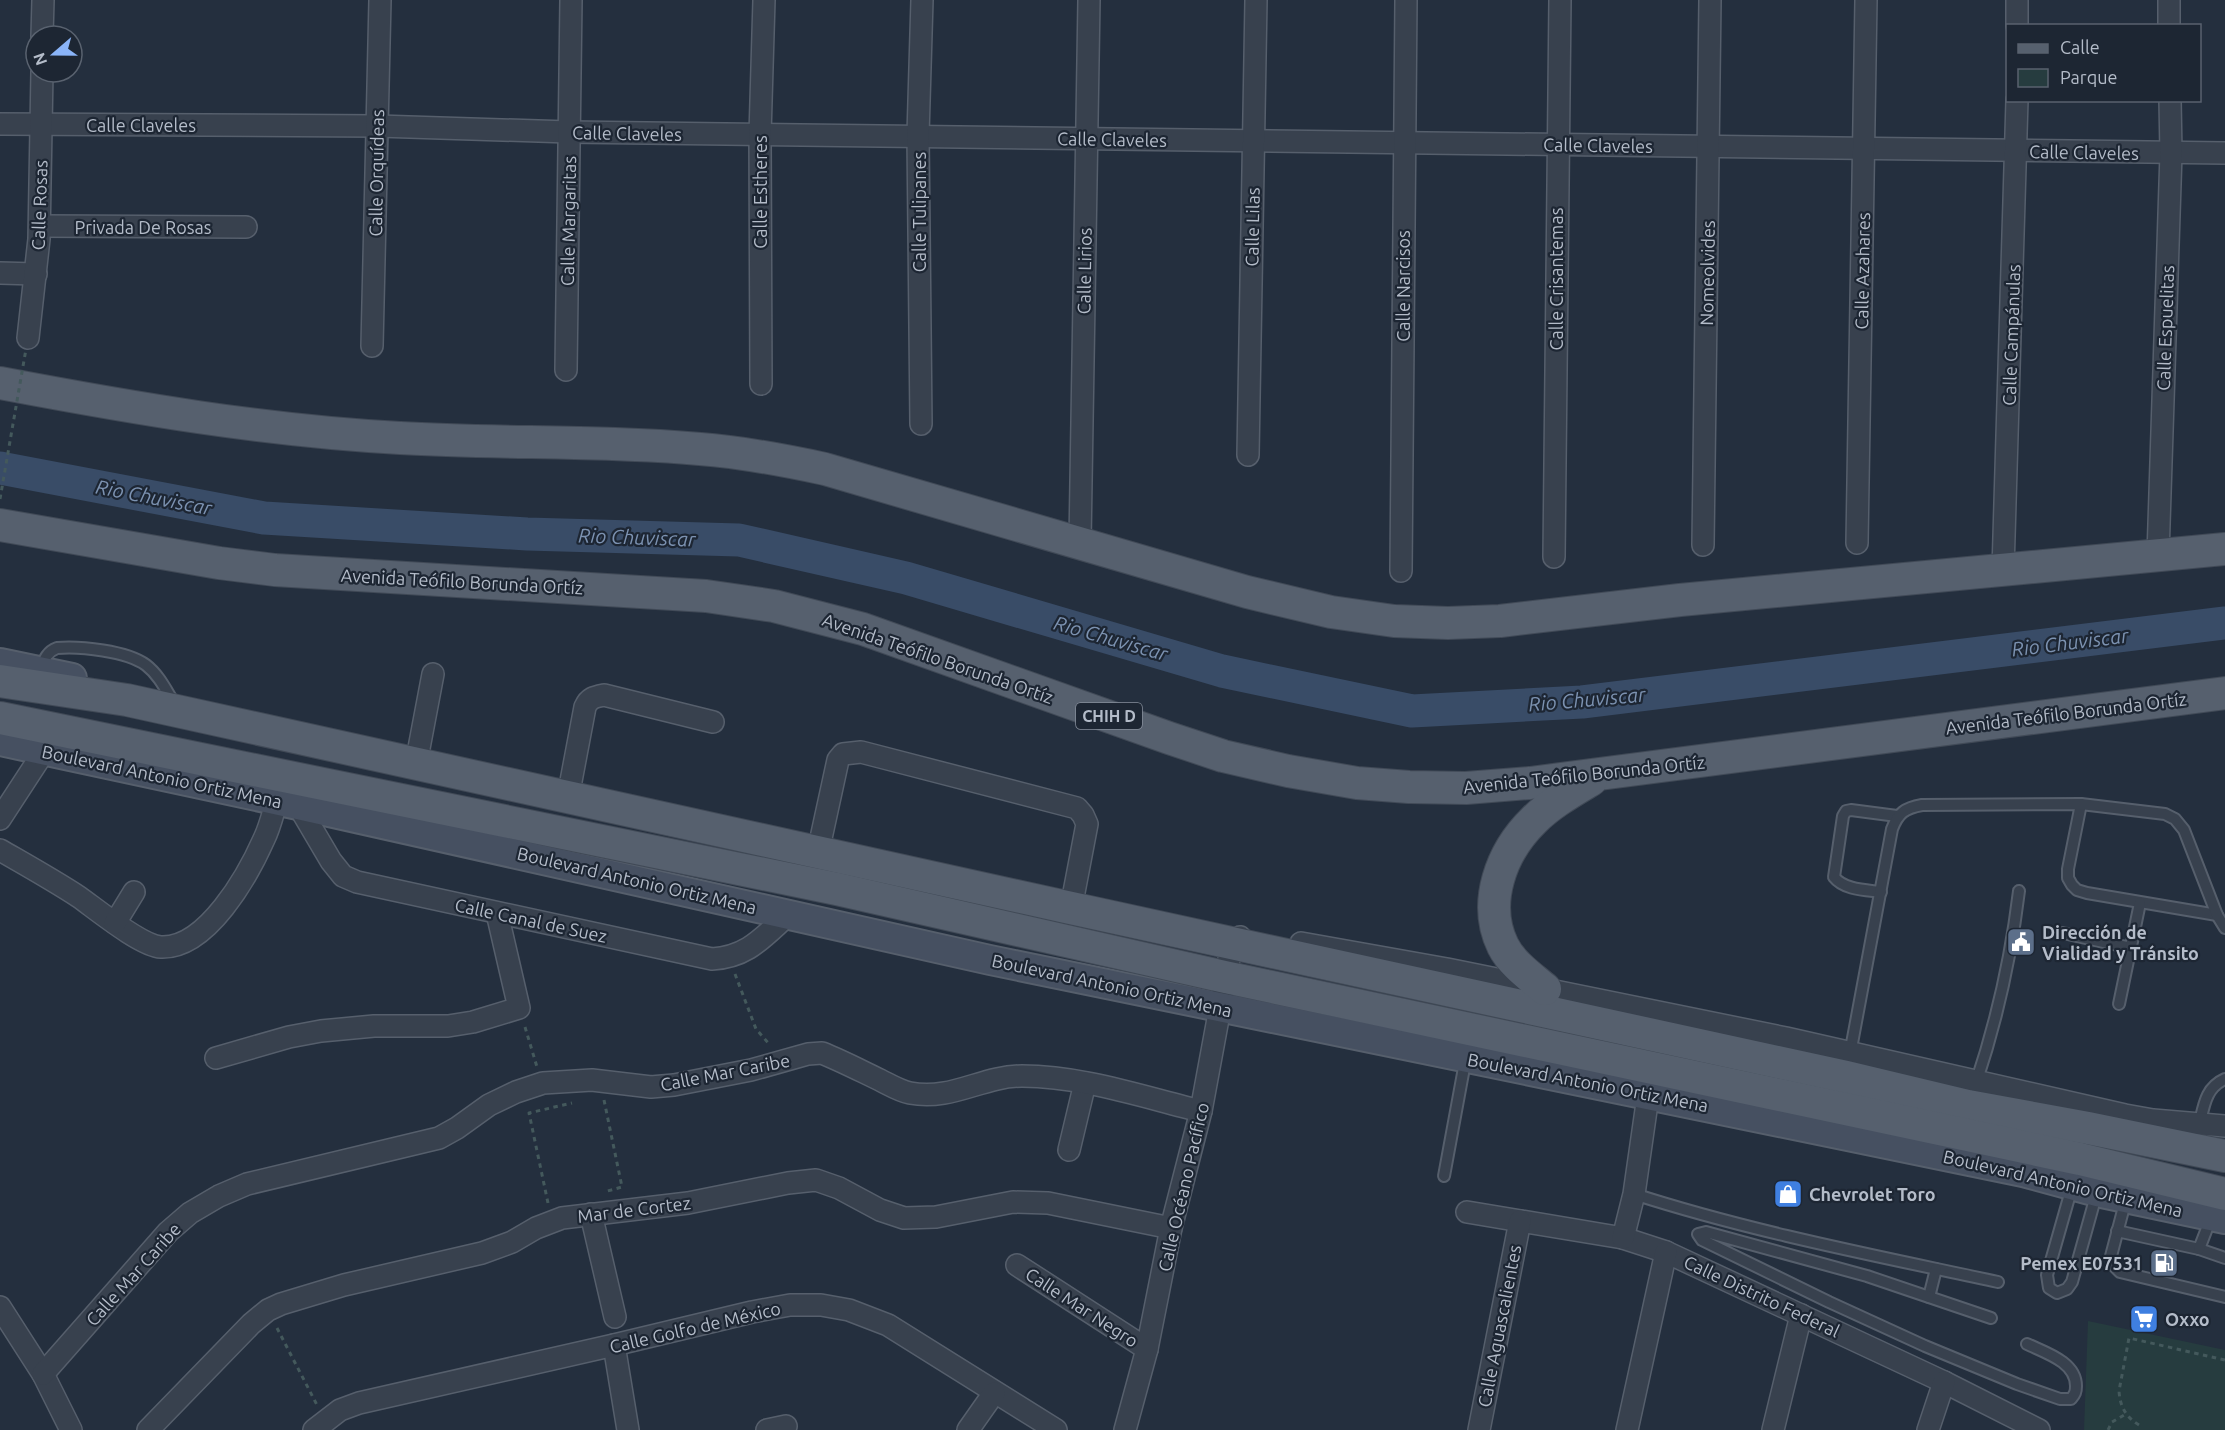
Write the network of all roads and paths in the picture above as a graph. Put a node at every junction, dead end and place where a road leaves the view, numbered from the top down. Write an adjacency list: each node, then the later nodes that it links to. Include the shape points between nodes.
1 (43, 0): 14 (street)
2 (380, 0): 22 (street, Calle Orquídeas)
3 (571, 0): 23 (street, Calle Margaritas)
4 (764, 0): 24 (street, Calle Estheres)
5 (922, 0): 25 (street, Calle Tulipanes)
6 (1089, 0): 26 (street, Calle Lirios)
7 (1256, 0): 27 (street, Calle Lilas)
8 (1406, 0): 28 (street, Calle Narcisos)
9 (1560, 0): 29 (street, Calle Crisantemas)
10 (1710, 0): 30 (street, Nomeolvides)
11 (1866, 0): 31 (street, Calle Azahares)
12 (2017, 0): 15 (street)
13 (2169, 0): 16 (street)
14 (42, 24)
15 (2017, 24)
16 (2169, 24)
17 (42, 84): 21 (street, Calle Rosas)
18 (2017, 102): 32 (street, Calle Campánulas)
19 (2170, 102): 33 (street, Calle Espuelitas)
20 (0, 124): 21 (street, Calle Claveles)
21 (41, 125): 22 (street, Calle Claveles); 35 (street, Calle Rosas)
22 (378, 126): 23 (street, Calle Claveles); 40 (street, Calle Orquídeas)
23 (569, 132): 24 (street, Calle Claveles); 41 (street, Calle Margaritas)
24 (760, 135): 25 (street, Calle Claveles); 43 (street, Calle Estheres)
25 (918, 135): 26 (street, Calle Claveles); 44 (street, Calle Tulipanes)
26 (1086, 139): 27 (street, Calle Claveles); 48 (street, Calle Lirios)
27 (1253, 140): 28 (street, Calle Claveles); 45 (street, Calle Lilas)
28 (1404, 142): 29 (street, Calle Claveles); 55 (street, Calle Narcisos)
29 (1557, 144): 30 (street, Calle Claveles); 53 (street, Calle Crisantemas)
30 (1709, 147): 31 (street, Calle Claveles); 50 (street, Nomeolvides)
31 (1864, 149): 32 (street, Calle Claveles); 49 (street, Calle Azahares)
32 (2017, 151): 33 (street, Calle Claveles); 54 (street, Calle Campánulas)
33 (2171, 153): 34 (street, Calle Claveles); 52 (street, Calle Espuelitas)
34 (2225, 153)
35 (40, 226): 36 (street, Privada De Rosas); 38 (street, Calle Rosas)
36 (246, 227)
37 (0, 273): 38 (street)
38 (36, 274): 39 (street, Calle Rosas)
39 (27, 344): 46 (path, bridge)
40 (372, 346)
41 (566, 370)
42 (0, 383): 48 (main road, via 84,399 313,431 399,438 700,448 763,456)
43 (761, 384)
44 (921, 424)
45 (1248, 455)
46 (0, 499)
47 (0, 525): 68 (main road, Avenida Teófilo Borunda Ortíz / CHIH D, via 275,570 706,596 774,606 864,629 1223,756 1357,783 1466,788)
48 (1080, 542): 54 (main road, via 1247,592 1331,612 1394,621 1500,621)
49 (1857, 543)
50 (1704, 545)
51 (2225, 549): 52 (main road)
52 (2158, 555): 54 (main road)
53 (1554, 557)
54 (2003, 570)
55 (1401, 571)
56 (0, 663): 57 (street)
57 (40, 671): 61 (street, via 89,683); 62 (lane, via 45,657 57,648 132,657 153,672)
58 (433, 674): 67 (street)
59 (0, 681): 61 (main road, Boulevard Antonio Ortiz Mena)
60 (2223, 693): 68 (main road, Avenida Teófilo Borunda Ortíz / CHIH D)
61 (127, 699): 62 (main road, Boulevard Antonio Ortiz Mena)
62 (179, 711): 67 (main road, Boulevard Antonio Ortiz Mena)
63 (0, 718): 90 (main road, Boulevard Antonio Ortiz Mena, via 837,889)
64 (713, 722): 69 (street, via 595,696 585,707)
65 (0, 741): 66 (street, Boulevard Antonio Ortiz Mena)
66 (45, 750): 70 (street, Boulevard Antonio Ortiz Mena); 73 (street)
67 (416, 764): 69 (main road, Boulevard Antonio Ortiz Mena)
68 (1600, 774): 91 (main road, via 1533,820 1513,846 1496,881 1493,918 1504,947 1519,967)
69 (568, 797): 75 (main road, Boulevard Antonio Ortiz Mena)
70 (288, 802): 81 (street, Calle Canal de Suez, via 344,876); 82 (street, Boulevard Antonio Ortiz Mena); 84 (street, via 251,867 215,918 194,936 160,947)
71 (2081, 804): 72 (lane, via 1922,805); 79 (lane, via 2068,869 2072,885 2087,893); 83 (lane, via 2165,814 2175,819 2191,845)
72 (1897, 816): 78 (lane); 78 (lane, via 1851,810 1843,816 1834,877 1844,885)
73 (0, 819)
74 (0, 850): 84 (street)
75 (818, 852): 80 (main road, Boulevard Antonio Ortiz Mena); 80 (street, via 838,760 843,754 861,752 1077,808 1087,824)
76 (2019, 891): 107 (lane, via 2000,1003)
77 (134, 892): 84 (street)
78 (1881, 892): 95 (lane)
79 (2140, 903): 83 (lane); 88 (lane)
80 (1071, 908): 87 (main road, Boulevard Antonio Ortiz Mena)
81 (497, 914): 89 (street, Calle Canal de Suez, via 712,959); 93 (street)
82 (789, 914): 89 (street, via 753,946); 94 (street, Boulevard Antonio Ortiz Mena)
83 (2217, 915): 85 (lane)
84 (115, 923)
85 (2225, 928)
86 (2063, 933): 88 (lane)
87 (1232, 943): 90 (street, Calle Océano Pacífico); 91 (street, via 1246,936 1263,937); 107 (main road, Boulevard Antonio Ortiz Mena)
88 (2131, 948): 92 (lane)
89 (729, 958): 98 (path, via 756,1029)
90 (1225, 977): 94 (street, Calle Océano Pacífico); 100 (main road, Boulevard Antonio Ortiz Mena)
91 (1545, 989): 95 (street)
92 (2118, 1004)
93 (519, 1008): 97 (street, via 448,1026 321,1031); 101 (path)
94 (1220, 1008): 96 (street, Boulevard Antonio Ortiz Mena); 105 (street, Calle Océano Pacífico)
95 (1850, 1054): 107 (street)
96 (1466, 1057): 100 (street, Boulevard Antonio Ortiz Mena); 111 (lane)
97 (216, 1058)
98 (785, 1061): 101 (street, Calle Mar Caribe, via 674,1085 651,1087 592,1080); 102 (street, Calle Mar Caribe, via 822,1053 906,1093 927,1096 1019,1076)
99 (2225, 1079): 108 (lane, via 2206,1097)
100 (1650, 1082): 107 (main road, Boulevard Antonio Ortiz Mena, via 1882,1130); 112 (street)
101 (543, 1083): 139 (street, Calle Mar Caribe, via 489,1105 439,1138 285,1173 219,1196 168,1232)
102 (1085, 1083): 105 (street, Calle Mar Caribe); 109 (street)
103 (603, 1096): 117 (path, via 622,1187 589,1196)
104 (582, 1101): 114 (path, via 529,1113 548,1203)
105 (1202, 1111): 119 (street, Calle Océano Pacífico)
106 (2225, 1126): 108 (street)
107 (1965, 1127): 110 (main road, Boulevard Antonio Ortiz Mena); 110 (street, Boulevard Antonio Ortiz Mena, via 2023,1172)
108 (2203, 1142): 110 (main road, Boulevard Antonio Ortiz Mena)
109 (1069, 1150)
110 (2083, 1156): 110 (lane, via 2047,1275 2053,1292 2061,1293 2072,1282); 113 (street, Boulevard Antonio Ortiz Mena); 115 (main road, Boulevard Antonio Ortiz Mena)
111 (1444, 1176)
112 (1634, 1194): 121 (street); 126 (lane, via 1690,1211)
113 (2127, 1198): 115 (street, Boulevard Antonio Ortiz Mena); 120 (lane)
114 (558, 1201)
115 (2219, 1205): 122 (lane)
116 (1467, 1212): 118 (street, Calle Distrito Federal)
117 (591, 1214): 119 (street, Mar de Cortez, via 688,1203 816,1180 904,1218 936,1217 1013,1202 1048,1203); 131 (street, Mar de Cortez, via 562,1218 482,1253 305,1296); 133 (street)
118 (1520, 1221): 121 (street, Calle Distrito Federal); 151 (street, Calle Aguascalientes)
119 (1171, 1228): 137 (street, Calle Océano Pacífico)
120 (2117, 1231): 122 (lane); 129 (lane, via 2111,1256 2120,1272)
121 (1623, 1238): 123 (street, Calle Distrito Federal)
122 (2199, 1249): 124 (lane)
123 (1666, 1252): 132 (street, Calle Distrito Federal); 152 (street)
124 (2225, 1258)
125 (1017, 1265): 137 (street, Calle Mar Negro)
126 (1936, 1269): 127 (lane); 128 (lane)
127 (1998, 1282)
128 (1929, 1297): 134 (lane); 135 (lane, via 1706,1232 1698,1234 1702,1240 1925,1346 2017,1384 2072,1399 2076,1389 2073,1372 2066,1364)
129 (2225, 1297)
130 (0, 1307): 139 (street)
131 (268, 1310): 143 (path); 146 (street, Mar de Cortez)
132 (1802, 1315): 140 (street, Calle Distrito Federal); 153 (street)
133 (615, 1317)
134 (1991, 1318)
135 (2027, 1344)
136 (614, 1346): 141 (street, Calle Golfo de México, via 752,1312 790,1305 821,1305 849,1310 888,1325); 143 (street, Calle Golfo de México, via 359,1403 340,1410); 147 (street)
137 (1147, 1349): 150 (street, Calle Océano Pacífico)
138 (2225, 1360): 142 (path, via 2129,1338 2119,1391)
139 (43, 1374): 145 (street)
140 (1944, 1382): 154 (street); 155 (street, Calle Distrito Federal)
141 (994, 1393): 148 (street); 149 (street, Calle Golfo de México)
142 (2126, 1414): 144 (path); 156 (path, via 2112,1422)
143 (319, 1425)
144 (2139, 1425)
145 (71, 1430)
146 (148, 1430)
147 (628, 1430)
148 (968, 1430)
149 (1056, 1430)
150 (1125, 1430)
151 (1479, 1430)
152 (1627, 1430)
153 (1773, 1430)
154 (1928, 1430)
155 (2040, 1430)
156 (2108, 1430)

